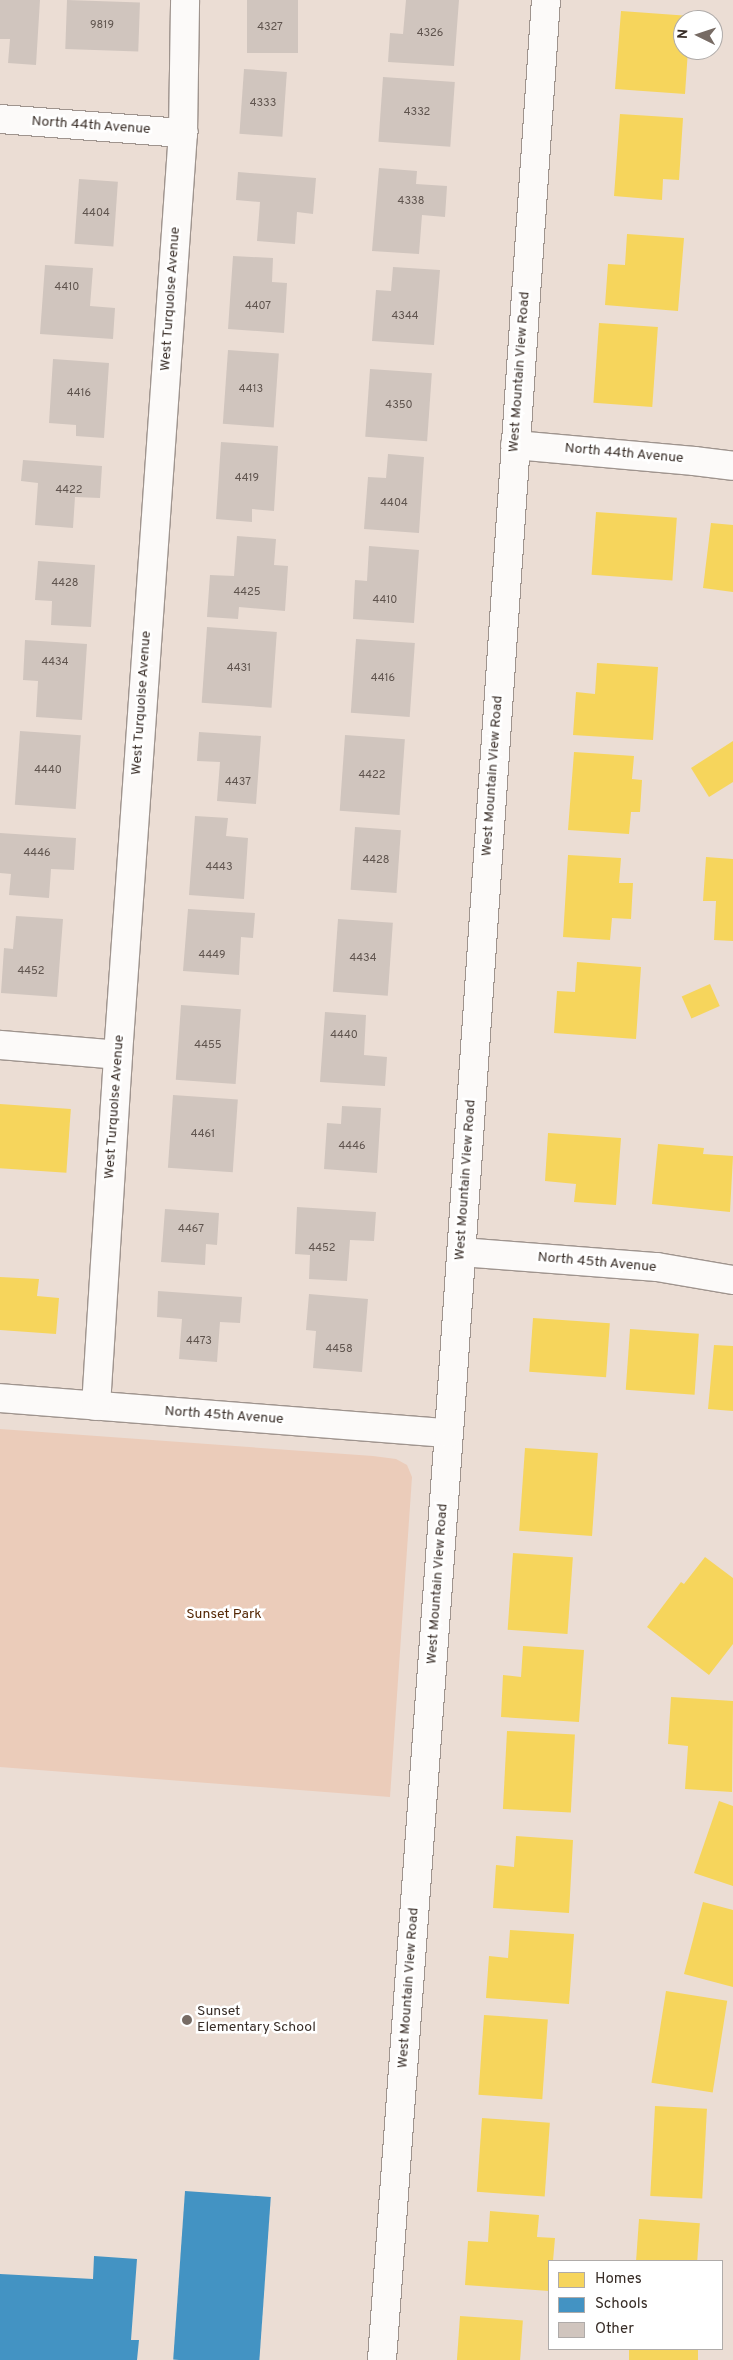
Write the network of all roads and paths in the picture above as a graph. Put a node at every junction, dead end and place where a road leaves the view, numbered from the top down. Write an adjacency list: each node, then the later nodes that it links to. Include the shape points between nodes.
1 (185, 0): 4 (street, West Turquoise Avenue)
2 (546, 0): 5 (street, West Mountain View Road)
3 (0, 119): 4 (street, North 44th Avenue)
4 (183, 133): 8 (street, West Turquoise Avenue)
5 (515, 445): 6 (street, North 44th Avenue); 9 (street, West Mountain View Road)
6 (733, 466)
7 (0, 1045): 8 (street)
8 (118, 1055): 12 (street, West Turquoise Avenue)
9 (461, 1252): 10 (street, North 45th Avenue, via 658,1267); 13 (street, West Mountain View Road)
10 (733, 1280)
11 (0, 1398): 12 (street, North 45th Avenue)
12 (96, 1406): 13 (street, North 45th Avenue)
13 (449, 1433): 14 (street, West Mountain View Road)
14 (382, 2360)

